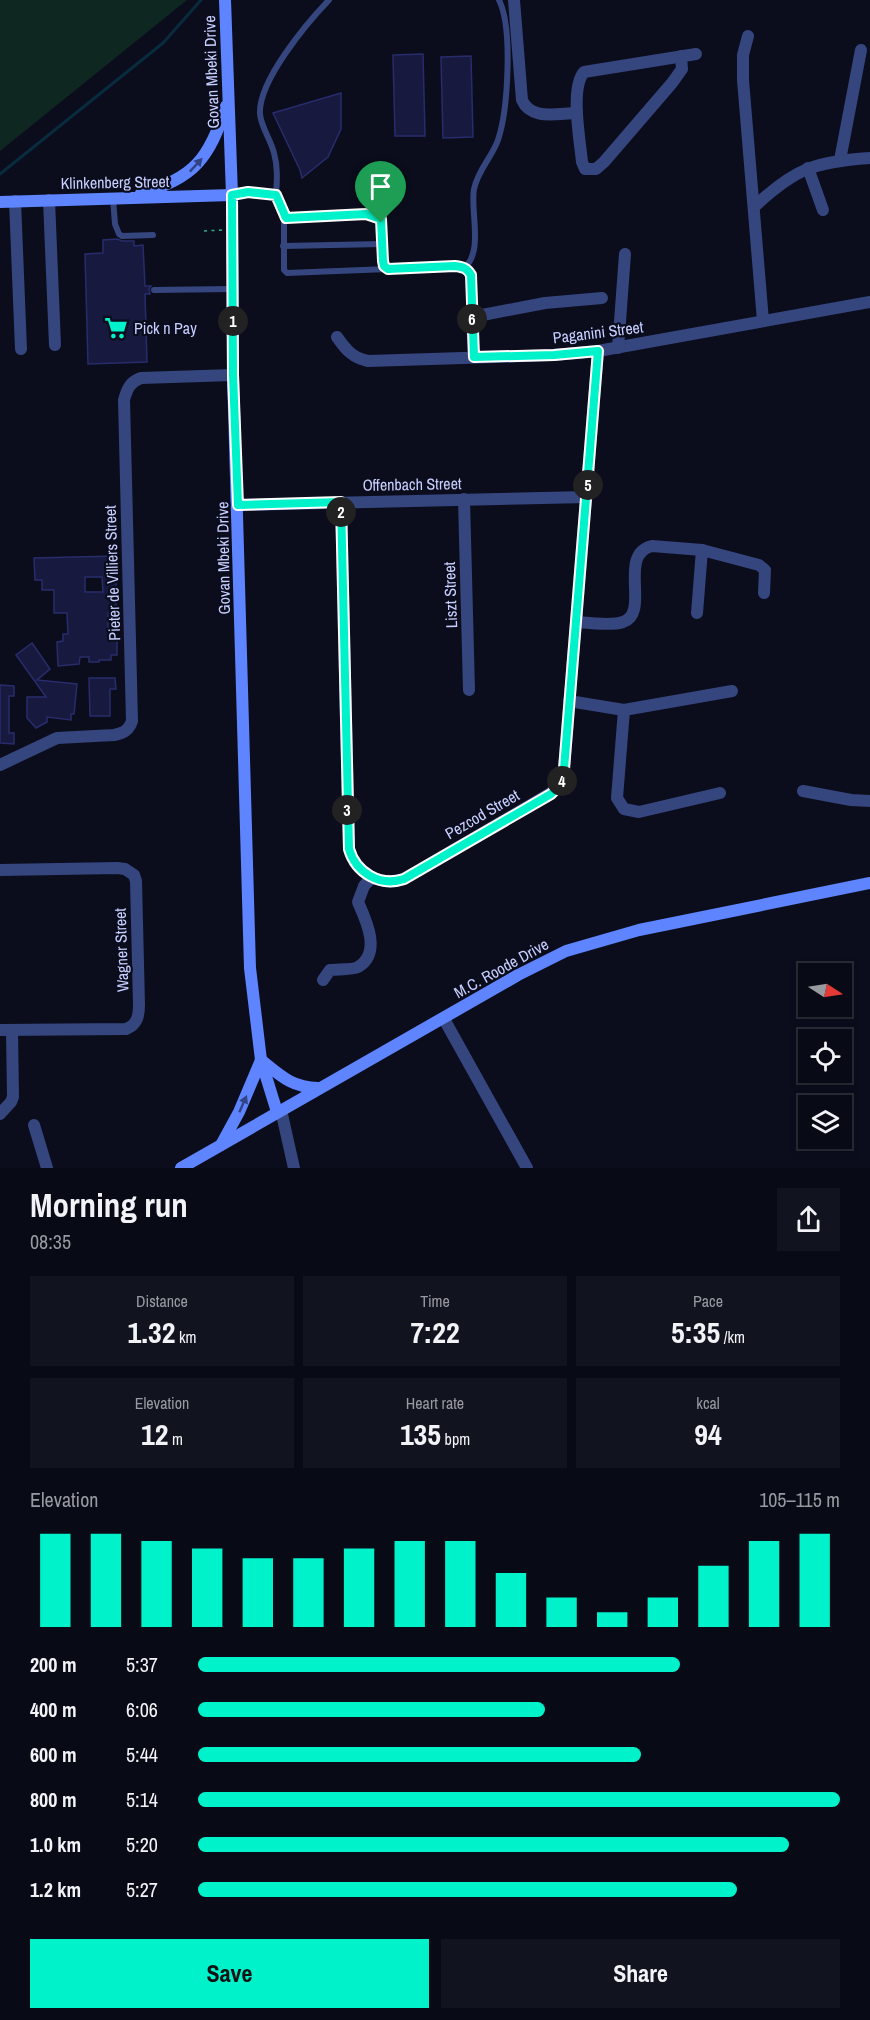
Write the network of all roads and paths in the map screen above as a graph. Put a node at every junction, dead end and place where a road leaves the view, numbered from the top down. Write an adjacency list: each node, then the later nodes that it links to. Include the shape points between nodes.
1 (225, 0): 9 (street, Govan Mbeki Drive)
2 (329, 0): 15 (lane, via 288,49 264,91 260,115 274,153)
3 (499, 0): 29 (lane, via 506,26 504,110 497,144 474,187 474,243 472,259)
4 (514, 0): 10 (street, via 525,108 543,114)
5 (748, 36): 20 (street, via 743,80)
6 (861, 50): 12 (street)
7 (696, 54): 8 (street)
8 (681, 56): 10 (street, via 584,72 578,81); 10 (street, via 682,69 672,83 596,169 585,168 582,162)
9 (228, 98): 14 (street, Govan Mbeki Drive); 16 (street, one-way to 9, via 170,184 187,175 208,150)
10 (578, 113)
11 (870, 158): 12 (street)
12 (840, 160): 13 (street)
13 (808, 168): 20 (street, via 786,180); 21 (street)
14 (232, 195): 15 (lane); 16 (street, Klinkenberg Street); 23 (street, Govan Mbeki Drive)
15 (276, 195): 22 (lane)
16 (119, 198): 17 (street, Klinkenberg Street); 25 (lane, via 115,224 119,234)
17 (49, 200): 19 (street, Klinkenberg Street); 38 (street)
18 (0, 201): 19 (street, Klinkenberg Street)
19 (15, 201): 40 (street)
20 (755, 206): 36 (street)
21 (823, 210)
22 (286, 218): 26 (lane, via 375,216 381,219); 27 (lane)
23 (232, 230): 24 (path); 31 (street, Govan Mbeki Drive)
24 (204, 231)
25 (153, 236)
26 (382, 244): 27 (lane); 30 (lane, via 384,266)
27 (283, 246): 30 (lane, via 287,273)
28 (625, 254): 39 (street)
29 (464, 267): 30 (lane); 35 (lane, via 471,275)
30 (388, 269)
31 (232, 289): 32 (lane); 43 (street, Govan Mbeki Drive)
32 (154, 290)
33 (602, 298): 35 (street, via 545,303)
34 (870, 302): 36 (street, Paganini Street)
35 (472, 317): 42 (street)
36 (763, 321): 39 (street, Paganini Street)
37 (337, 337): 42 (street, Paganini Street, via 349,353 369,361)
38 (55, 345)
39 (618, 348): 41 (street, Paganini Street)
40 (21, 349)
41 (598, 351): 42 (street, Paganini Street); 44 (street, Pezcod Street)
42 (474, 357)
43 (233, 375): 47 (street, Govan Mbeki Drive); 56 (street, Pieter de Villiers Street, via 141,378 127,390 124,400 130,727 122,734 57,738)
44 (587, 497): 45 (street, Offenbach Street); 51 (street, Pezcod Street)
45 (464, 499): 46 (street, Offenbach Street); 52 (street, Liszt Street)
46 (341, 502): 47 (street, Offenbach Street); 61 (street, via 349,849 356,864)
47 (238, 505): 66 (street, Govan Mbeki Drive, via 250,968)
48 (702, 550): 49 (street, via 763,567); 50 (street); 51 (street, via 645,548 638,556 633,611 627,621)
49 (764, 593)
50 (697, 613)
51 (576, 622): 54 (street, Pezcod Street)
52 (469, 690)
53 (732, 691): 55 (street)
54 (569, 701): 55 (street); 61 (street, Pezcod Street, via 564,769 557,789 404,879 386,882)
55 (624, 710): 58 (street, via 617,798 624,809 639,812)
56 (0, 765)
57 (803, 790): 59 (street)
58 (720, 794)
59 (870, 801)
60 (0, 870): 65 (street, Wagner Street, via 117,868 130,872 136,881 140,1005 136,1023 126,1029)
61 (372, 877): 63 (street, via 358,902 370,933 368,957 357,968 330,970)
62 (870, 883): 64 (street, M.C. Roode Drive, via 588,944 543,962)
63 (323, 980)
64 (444, 1019): 67 (street, M.C. Roode Drive); 75 (street)
65 (6, 1030): 69 (street, via 13,1097)
66 (261, 1060): 67 (street, via 292,1084); 68 (street, Govan Mbeki Drive); 71 (street, one-way to 66)
67 (319, 1089): 68 (street, M.C. Roode Drive)
68 (279, 1111): 71 (street, M.C. Roode Drive); 74 (street)
69 (0, 1113)
70 (34, 1125): 72 (street)
71 (221, 1145): 73 (street, M.C. Roode Drive)
72 (47, 1168)
73 (182, 1168)
74 (294, 1168)
75 (527, 1168)

